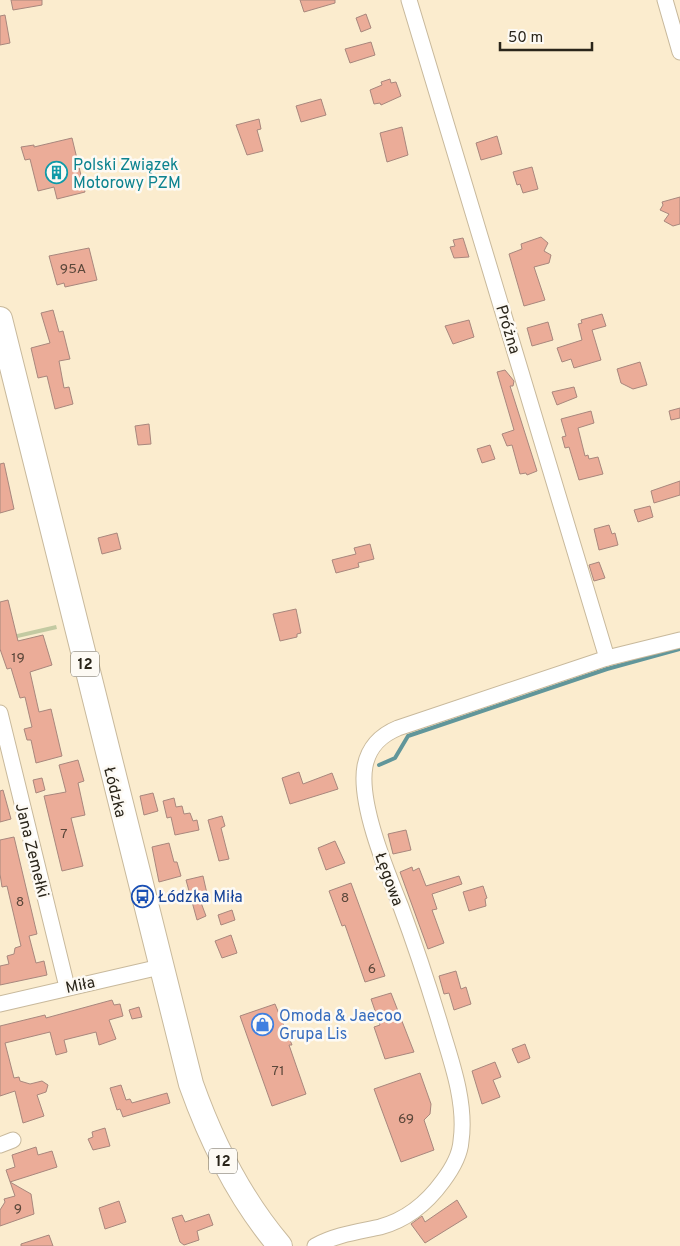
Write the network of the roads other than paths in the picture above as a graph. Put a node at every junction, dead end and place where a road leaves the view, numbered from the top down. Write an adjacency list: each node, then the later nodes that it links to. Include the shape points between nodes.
1 (409, 0): 7 (street, Próżna)
2 (664, 0): 3 (street)
3 (680, 52)
4 (0, 319): 5 (main road, Łódzka / 12)
5 (6, 372): 10 (main road, Łódzka / 12)
6 (680, 640): 7 (street, Łęgowa)
7 (607, 658): 14 (street, Łęgowa, via 398,728 380,737 370,752 364,782 370,813 382,862 430,988 447,1046 459,1098 462,1138 460,1151 450,1171 436,1191 411,1213 391,1223 336,1236)
8 (0, 713): 9 (street, Jana Zemełki)
9 (7, 773): 11 (street, Jana Zemełki)
10 (160, 967): 11 (street, Miła); 13 (main road, Łódzka / 12, via 191,1084 213,1141 239,1190)
11 (67, 987): 12 (street, Miła)
12 (0, 1004)
13 (280, 1246)
14 (315, 1246)

